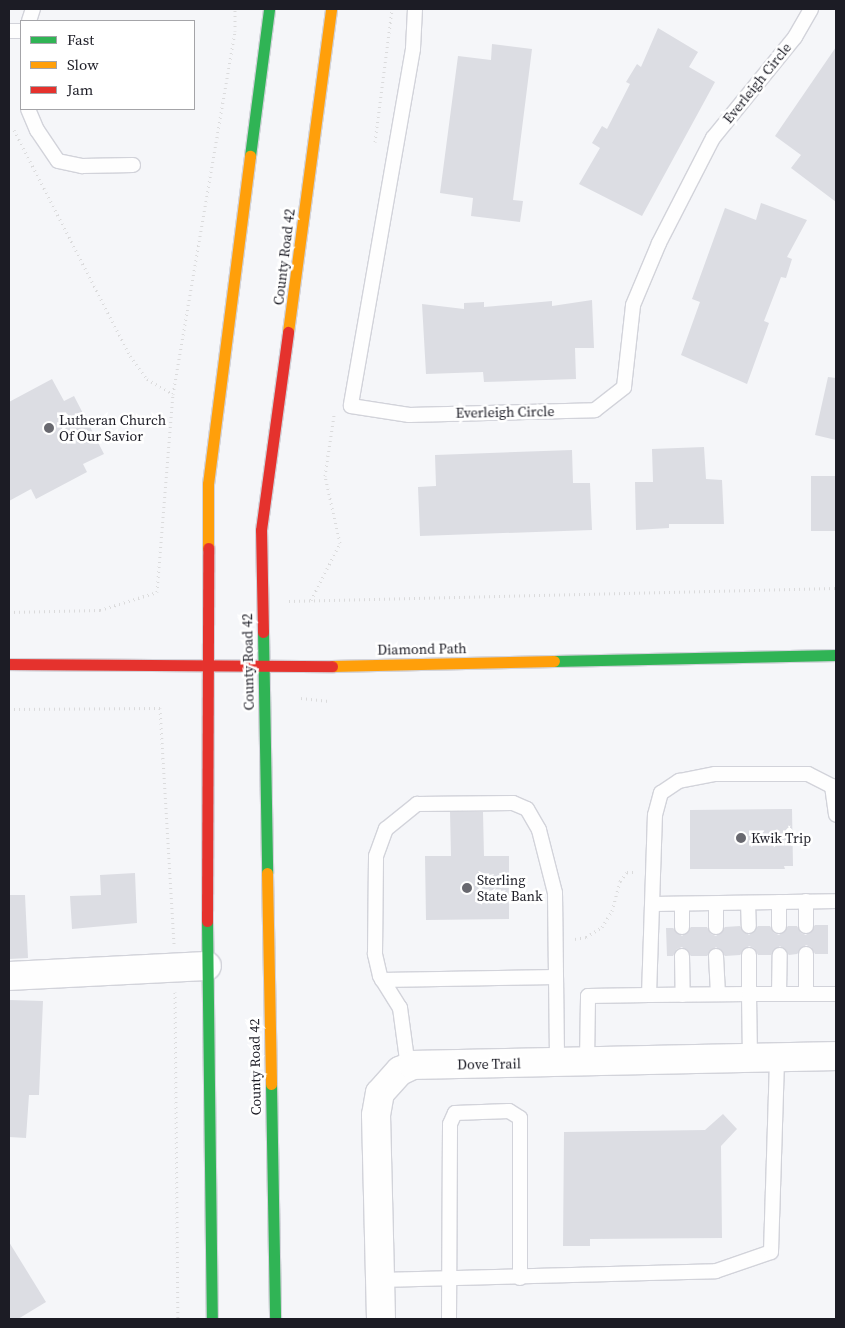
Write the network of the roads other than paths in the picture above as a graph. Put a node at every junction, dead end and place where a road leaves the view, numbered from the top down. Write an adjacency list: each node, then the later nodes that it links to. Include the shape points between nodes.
1 (269, 9): 9 (main road, via 208,484)
2 (331, 9): 10 (main road, County Road 42, via 262,530)
3 (415, 9): 4 (lane, Everleigh Circle, via 414,49 351,406 409,415 595,410 624,387 633,305 659,243 713,138 795,37)
4 (811, 9)
5 (28, 110): 6 (lane, via 37,130 58,161 82,166)
6 (133, 165)
7 (836, 654): 10 (main road, Diamond Path)
8 (9, 664): 9 (main road, Diamond Path)
9 (209, 665): 10 (main road, Diamond Path); 29 (main road)
10 (263, 666): 49 (main road, County Road 42)
11 (836, 815): 16 (lane, via 832,786 808,774 715,774 679,782 661,793 655,815)
12 (806, 901): 13 (lane); 14 (lane); 21 (lane)
13 (836, 901)
14 (779, 902): 15 (lane); 20 (lane)
15 (748, 903): 18 (lane); 19 (lane)
16 (653, 904): 17 (lane); 39 (lane)
17 (682, 904): 18 (lane); 22 (lane)
18 (716, 904): 23 (lane)
19 (749, 926)
20 (779, 926)
21 (806, 926)
22 (682, 927)
23 (716, 927)
24 (806, 954): 37 (lane)
25 (749, 955): 35 (lane)
26 (780, 955): 36 (lane)
27 (682, 956): 33 (lane)
28 (716, 956): 34 (lane)
29 (207, 966): 30 (street); 48 (main road)
30 (9, 976)
31 (556, 977): 32 (lane); 32 (lane, via 556,893 547,852 526,809 513,803 417,804 386,829 376,856 375,954); 42 (lane)
32 (382, 980): 44 (lane, via 400,1008)
33 (682, 994): 34 (lane); 39 (lane)
34 (718, 994): 35 (lane)
35 (749, 994): 36 (lane); 41 (lane)
36 (780, 994): 37 (lane)
37 (806, 994): 38 (lane)
38 (836, 994)
39 (649, 995): 43 (lane, via 588,996)
40 (836, 1056): 41 (street, Dove Trail)
41 (763, 1058): 43 (street, Dove Trail); 45 (lane, via 772,1252 716,1271)
42 (557, 1062): 43 (street, Dove Trail); 44 (street, Dove Trail)
43 (587, 1062)
44 (408, 1067): 46 (street, via 388,1081 380,1093 376,1114)
45 (520, 1278): 47 (lane); 47 (lane, via 520,1118 509,1111 456,1112 450,1124)
46 (380, 1280): 47 (lane); 50 (street)
47 (448, 1280): 51 (lane)
48 (212, 1319)
49 (275, 1319)
50 (380, 1319)
51 (449, 1319)

